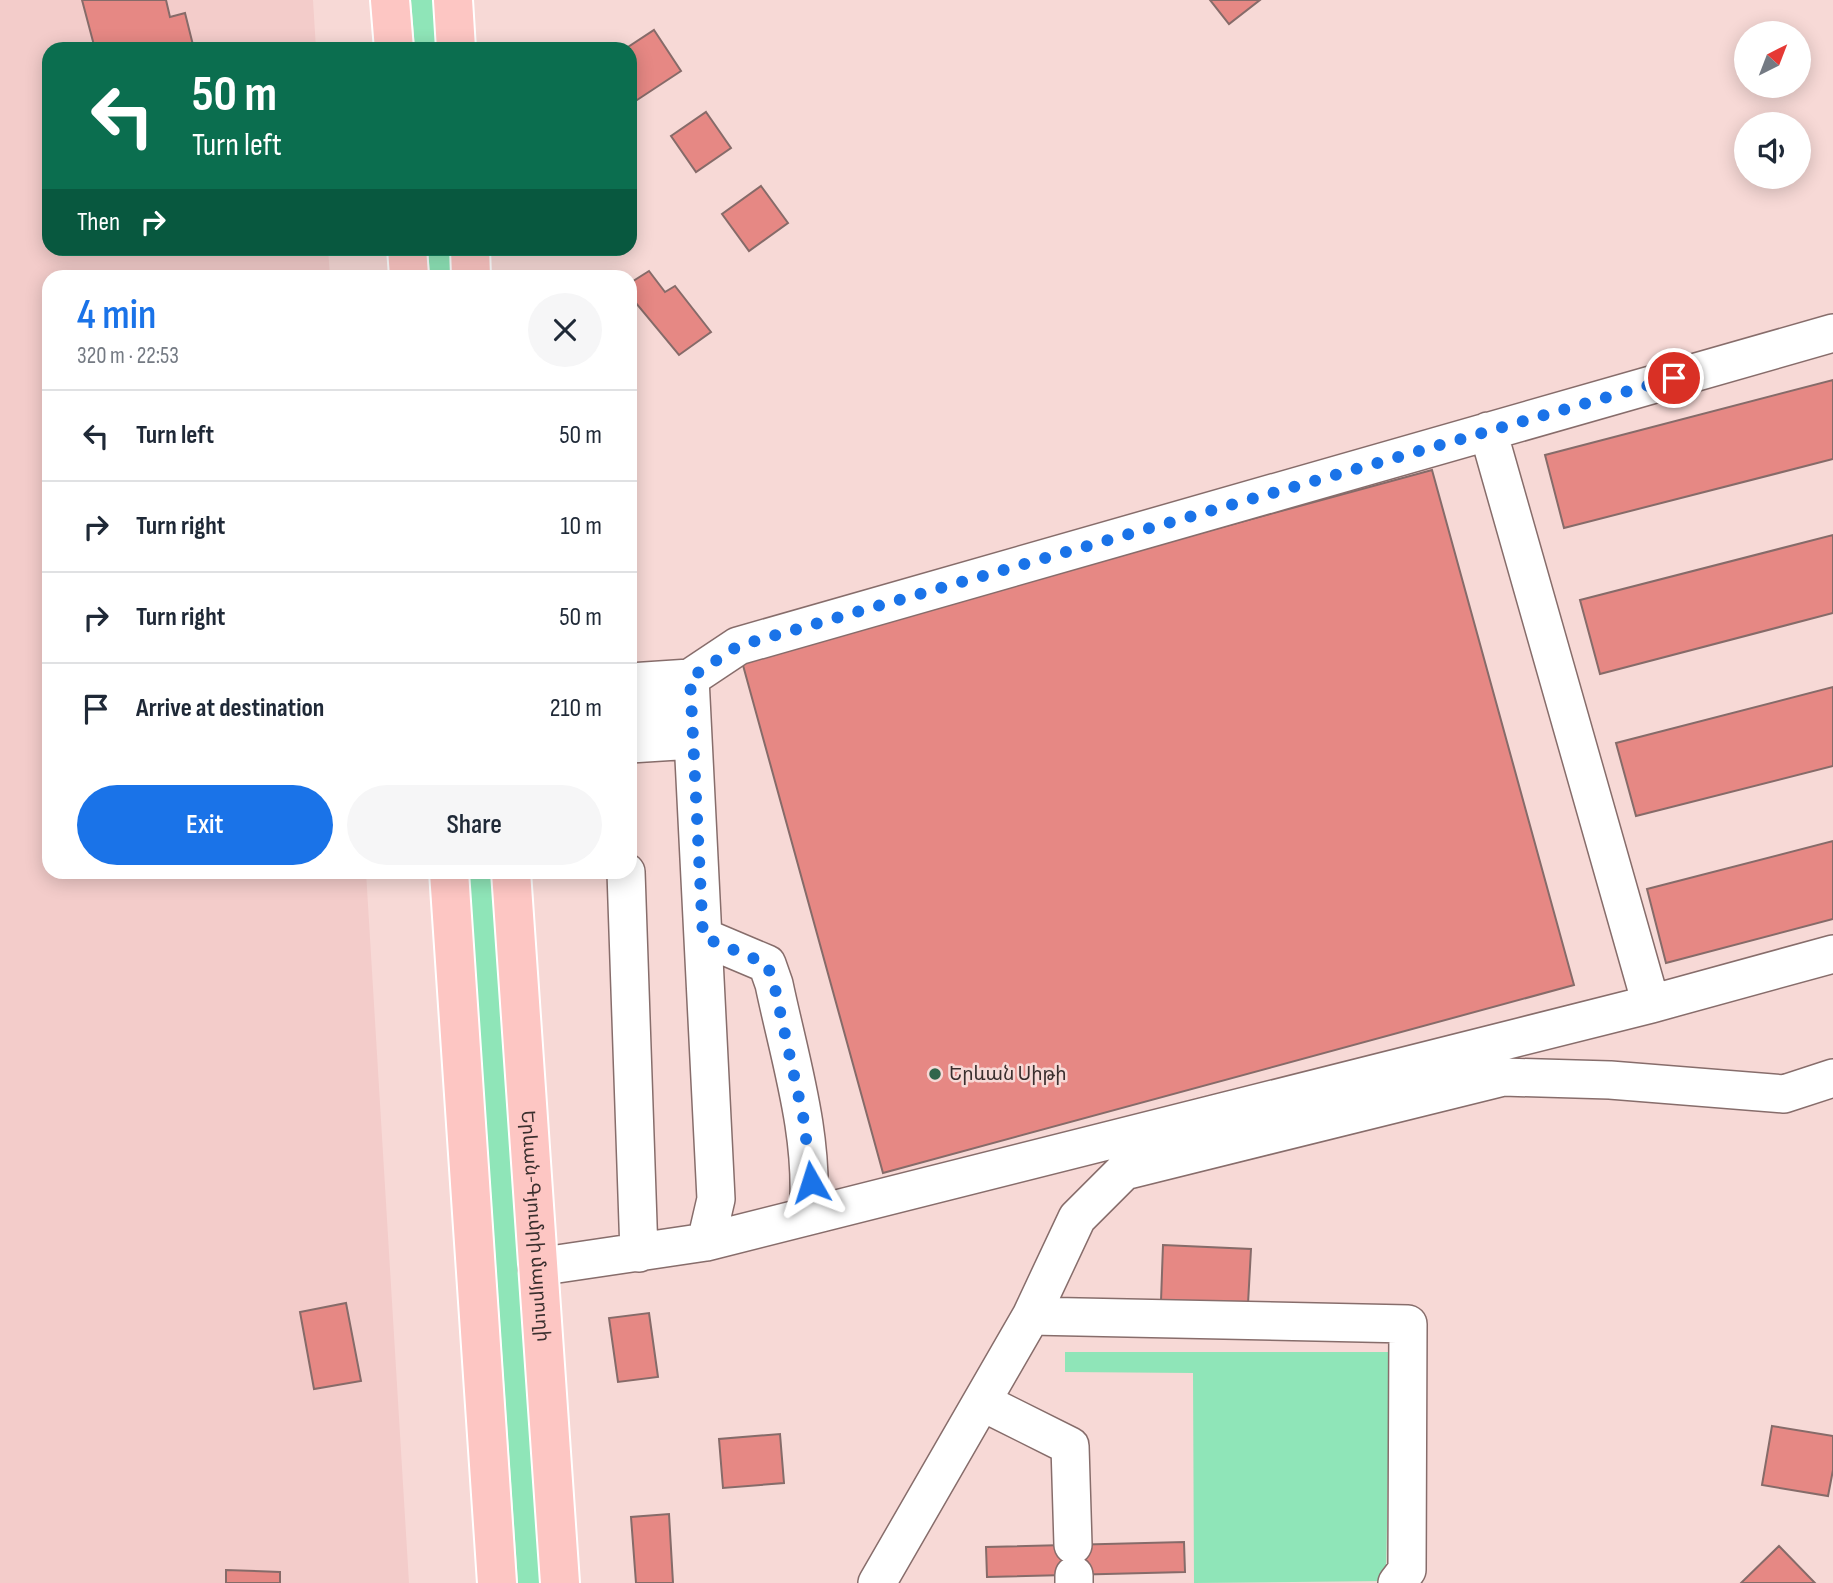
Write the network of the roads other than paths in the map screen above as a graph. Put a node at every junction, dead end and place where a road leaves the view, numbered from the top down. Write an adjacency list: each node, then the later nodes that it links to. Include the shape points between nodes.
1 (390, 0): 2 (highway)
2 (393, 42)
3 (1833, 333): 4 (street)
4 (1488, 430): 6 (street, via 738,646); 15 (street)
5 (637, 683): 6 (street)
6 (691, 691): 7 (street); 8 (street)
7 (637, 707)
8 (693, 740): 9 (street); 13 (street)
9 (637, 744)
10 (449, 879): 24 (highway)
11 (511, 879): 20 (highway, Երևան-Գյումրի մայրուղի)
12 (626, 879): 19 (street)
13 (703, 937): 17 (street, via 767,964 804,1121 811,1182); 18 (street, via 716,1199)
14 (1833, 954): 15 (street)
15 (1651, 1004): 17 (street)
16 (1833, 1078): 21 (street, via 1784,1094 1503,1077 1124,1171 1077,1218)
17 (808, 1216): 18 (street)
18 (706, 1242): 19 (street)
19 (639, 1253): 20 (street)
20 (537, 1267): 25 (highway, Երևան-Գյումրի մայրուղի)
21 (1031, 1316): 22 (street); 27 (street, via 1408,1324 1407,1570)
22 (982, 1402): 23 (street, via 1070,1446); 26 (street)
23 (1074, 1568)
24 (497, 1583)
25 (560, 1583)
26 (877, 1583)
27 (1397, 1583)

